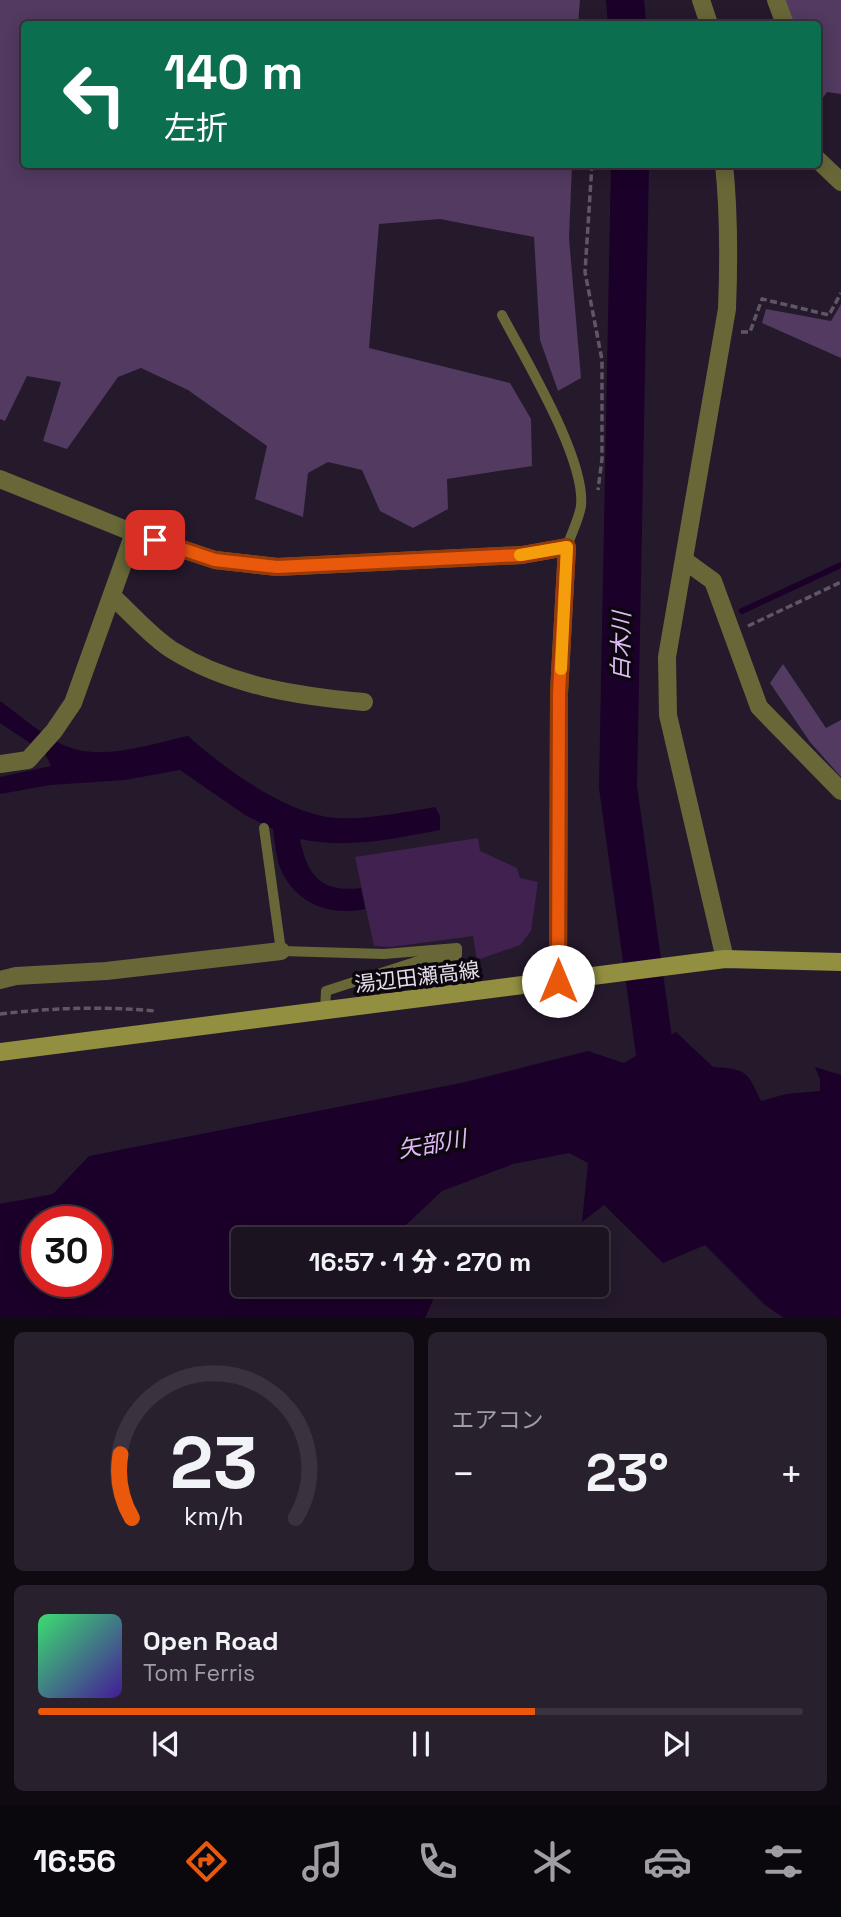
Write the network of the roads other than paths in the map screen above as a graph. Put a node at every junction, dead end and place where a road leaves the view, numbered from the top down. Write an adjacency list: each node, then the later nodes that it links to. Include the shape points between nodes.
1 (701, 0): 3 (street)
2 (776, 0): 4 (street)
3 (708, 21)
4 (784, 21)
5 (821, 163): 7 (street)
6 (724, 168): 12 (street, via 729,267 723,332)
7 (841, 182)
8 (502, 315): 11 (lane, via 551,407 576,467 581,505)
9 (0, 479): 10 (street)
10 (134, 533): 11 (street, via 215,560 277,567 522,555); 13 (street)
11 (567, 547): 22 (street, via 559,693)
12 (684, 560): 16 (street, via 713,581 759,707); 19 (street, via 667,657 668,715)
13 (111, 596): 14 (street, via 169,649 210,671 258,687); 15 (street, via 73,703 28,760)
14 (364, 702)
15 (0, 764)
16 (841, 791)
17 (264, 828): 18 (lane)
18 (281, 951): 21 (street); 23 (lane, via 384,954 457,948 457,955 415,962 326,991)
19 (726, 959): 20 (main road, 湯辺田瀬高線); 22 (main road, 湯辺田瀬高線)
20 (841, 961)
21 (0, 980)
22 (558, 981): 23 (main road, 湯辺田瀬高線)
23 (325, 1012): 24 (main road, 湯辺田瀬高線)
24 (0, 1052)

